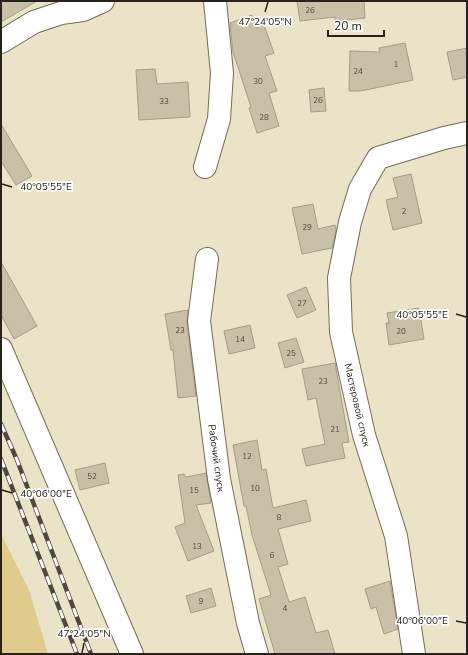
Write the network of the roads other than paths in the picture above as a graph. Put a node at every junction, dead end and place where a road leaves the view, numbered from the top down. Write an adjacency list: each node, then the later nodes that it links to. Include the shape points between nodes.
1 (103, 1): 3 (street, via 82,10 61,13 34,22)
2 (215, 1): 5 (street, via 222,73 219,119)
3 (1, 42)
4 (467, 133): 10 (street, Мастеровой спуск, via 378,158 360,189 350,222 339,278 341,332 364,435 396,536)
5 (205, 167)
6 (207, 259): 9 (street, Рабочий спуск, via 200,321 220,479 248,623)
7 (1, 349): 8 (street)
8 (132, 654)
9 (257, 654)
10 (414, 654)

